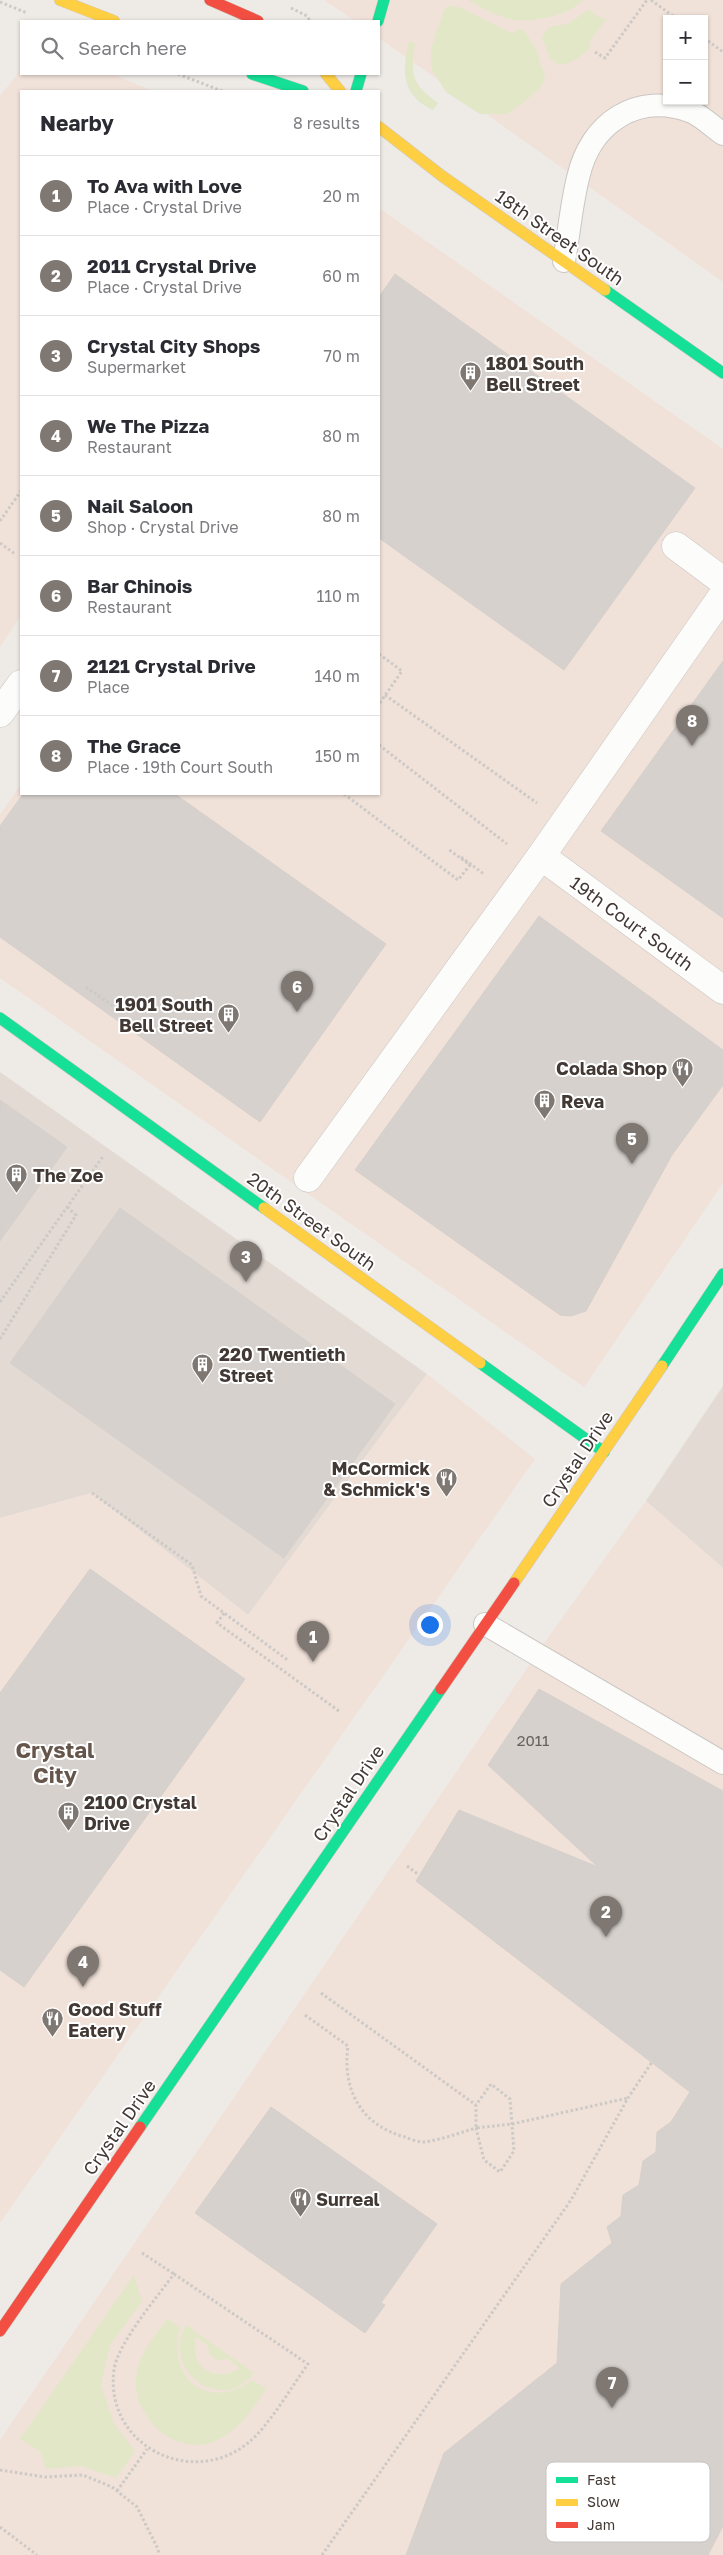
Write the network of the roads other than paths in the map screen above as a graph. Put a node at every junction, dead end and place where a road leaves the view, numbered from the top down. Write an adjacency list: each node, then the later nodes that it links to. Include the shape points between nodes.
1 (60, 0): 4 (street)
2 (210, 0): 5 (street)
3 (384, 0): 6 (street)
4 (111, 20)
5 (256, 20)
6 (378, 20)
7 (255, 75): 10 (street)
8 (327, 75): 11 (street)
9 (361, 75): 12 (street)
10 (300, 90)
11 (339, 90)
12 (356, 90)
13 (380, 127): 15 (street, 18th Street South, via 442,176)
14 (723, 134): 15 (lane, via 693,113 669,105 645,106 621,114 607,124 594,139 578,178)
15 (564, 261): 16 (street, 18th Street South)
16 (723, 373)
17 (676, 546): 18 (street)
18 (723, 581)
19 (723, 595): 22 (street)
20 (20, 685): 21 (street)
21 (0, 713)
22 (537, 860): 23 (street, 19th Court South); 25 (street)
23 (723, 990)
24 (0, 1018): 27 (street, 20th Street South)
25 (308, 1178)
26 (723, 1274): 27 (street, Crystal Drive)
27 (604, 1452): 28 (street, Crystal Drive)
28 (485, 1624): 29 (lane); 30 (street, Crystal Drive)
29 (723, 1763)
30 (0, 2331)

